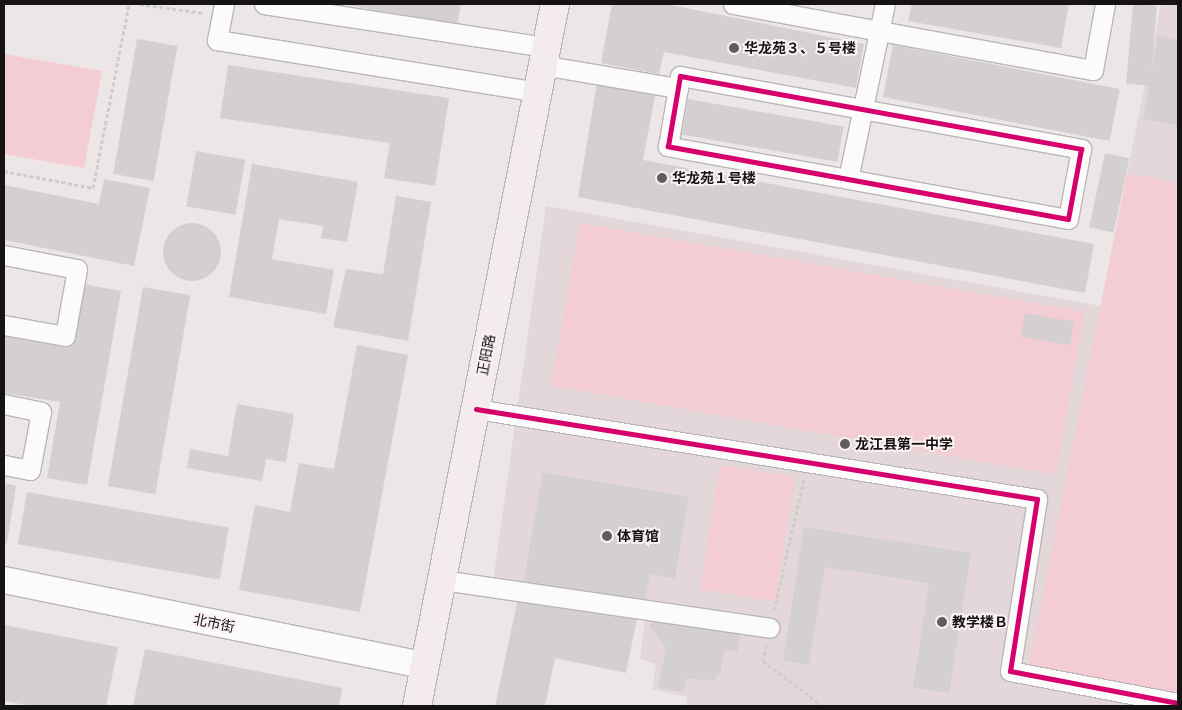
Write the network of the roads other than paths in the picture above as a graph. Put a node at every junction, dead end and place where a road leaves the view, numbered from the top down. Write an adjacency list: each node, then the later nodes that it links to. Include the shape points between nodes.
1 (264, 4): 6 (street)
2 (555, 4): 9 (main road, 正阳路)
3 (733, 4): 8 (street)
4 (885, 4): 8 (street)
5 (1105, 4): 8 (street, via 1093,70)
6 (308, 7): 9 (street)
7 (222, 15): 11 (street, via 224,4 217,40)
8 (879, 30): 12 (street)
9 (544, 56): 10 (street); 11 (main road, 正阳路)
10 (678, 88): 12 (street, via 680,76); 13 (street, via 668,146)
11 (538, 92): 17 (main road, 正阳路)
12 (864, 108): 13 (street); 13 (street, via 1081,149 1068,219)
13 (848, 179)
14 (4, 255): 15 (street, via 78,269 65,336)
15 (4, 325)
16 (4, 404): 18 (street, via 41,412 30,470)
17 (476, 409): 20 (main road, 正阳路); 23 (street, via 1037,499 1010,671)
18 (4, 465)
19 (4, 580): 22 (street, 北市街)
20 (442, 580): 21 (street); 22 (main road, 正阳路)
21 (770, 628)
22 (425, 666): 24 (main road, 正阳路)
23 (1178, 703)
24 (417, 706)

